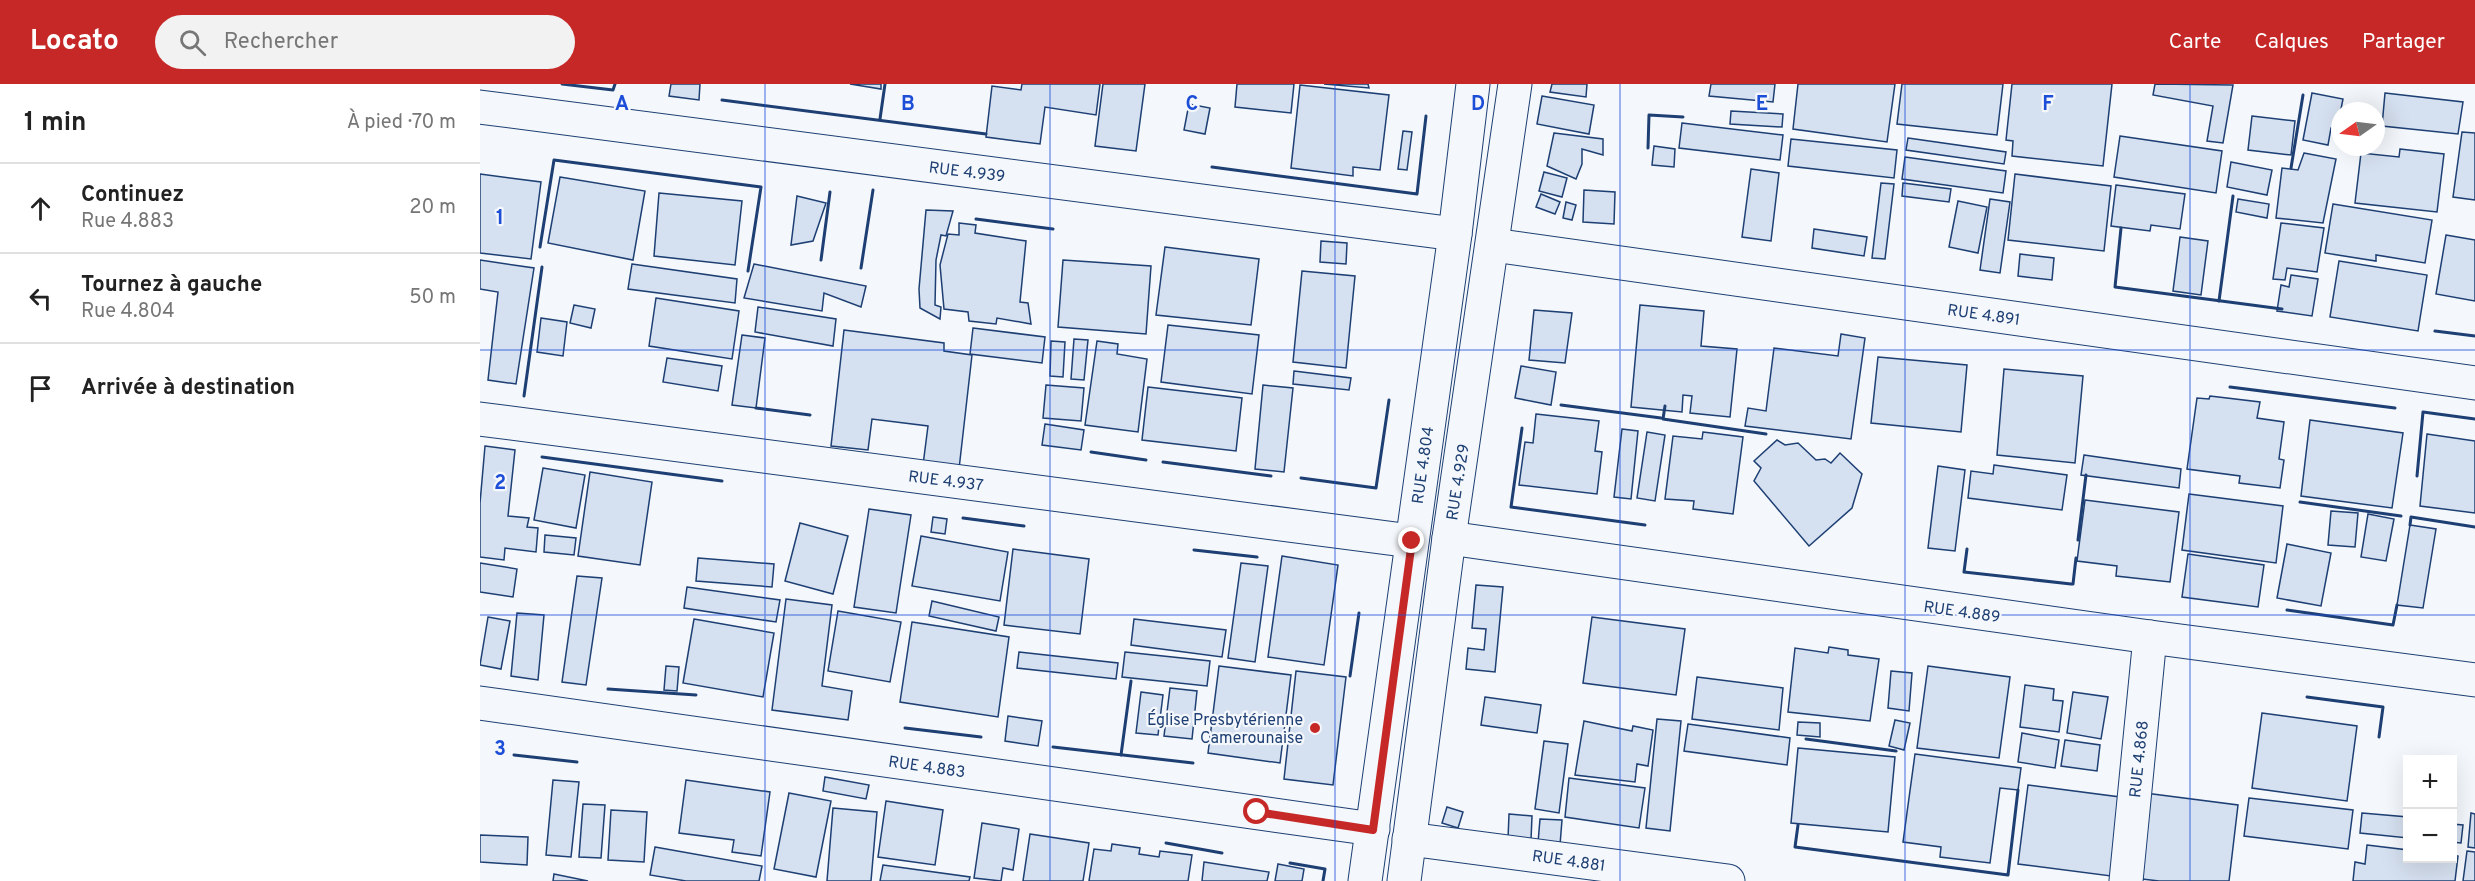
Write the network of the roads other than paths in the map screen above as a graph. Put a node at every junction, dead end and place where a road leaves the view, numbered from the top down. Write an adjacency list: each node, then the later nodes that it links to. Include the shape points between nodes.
1 (1473, 84): 4 (street, RUE 4.804)
2 (1515, 84): 5 (street, RUE 4.929)
3 (480, 107): 4 (street, RUE 4.939)
4 (1455, 234): 9 (street, RUE 4.804)
5 (1493, 246): 6 (street, RUE 4.891); 8 (street, RUE 4.929)
6 (2475, 383)
7 (480, 419): 9 (street, RUE 4.937)
8 (1449, 538): 10 (street, RUE 4.889); 14 (street, RUE 4.929)
9 (1412, 541): 13 (street, RUE 4.804)
10 (2150, 637): 11 (street, RUE 4.889); 18 (street, RUE 4.868)
11 (2475, 680)
12 (480, 703): 13 (street, RUE 4.883)
13 (1373, 830): 15 (street, RUE 4.804)
14 (1409, 839): 16 (street, RUE 4.929); 17 (street, RUE 4.881)
15 (1365, 881)
16 (1404, 881)
17 (1728, 881)
18 (2126, 881)

